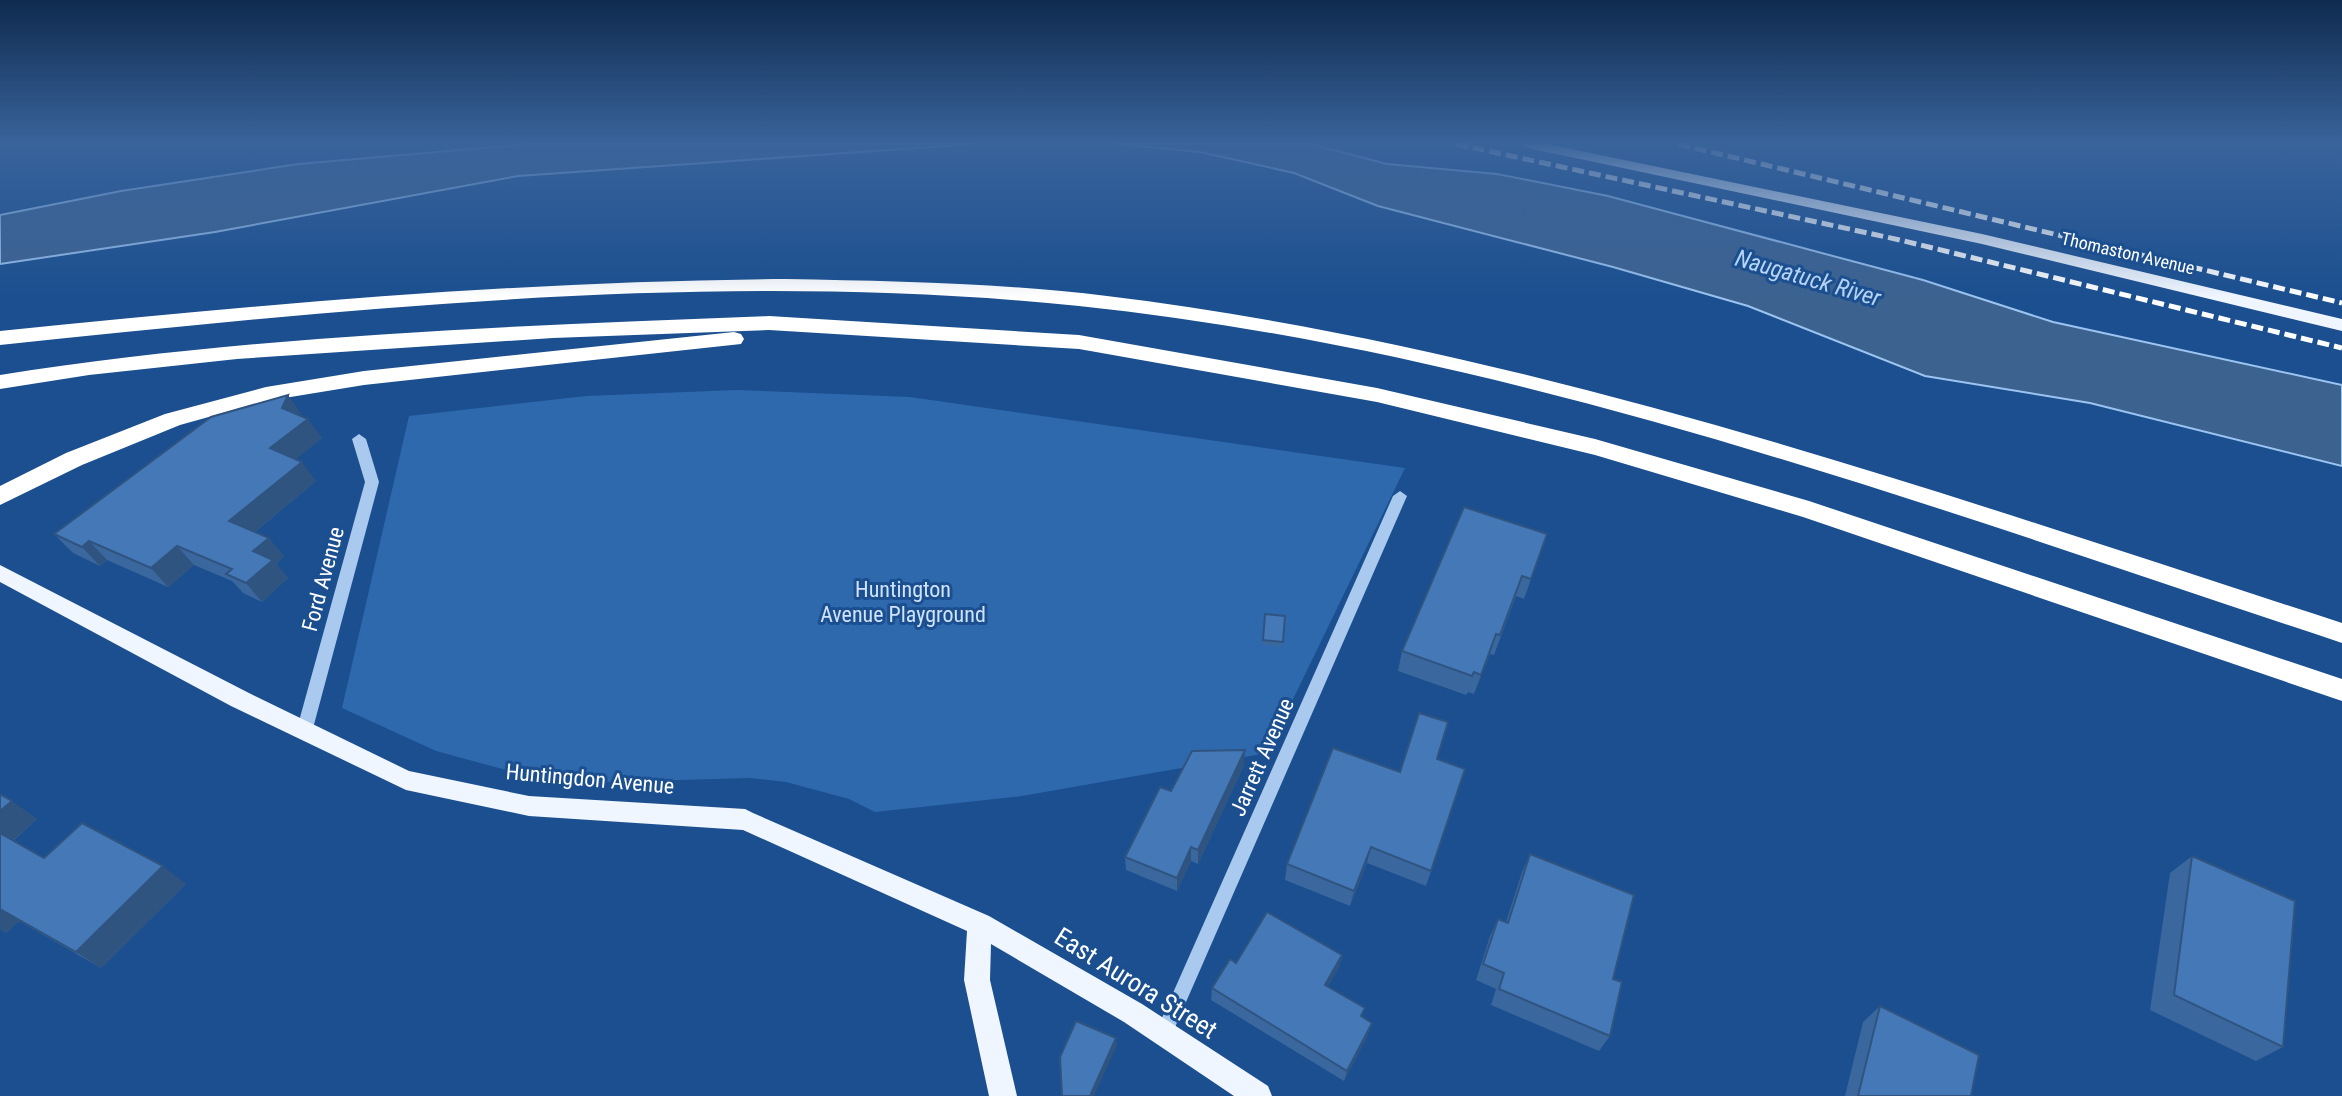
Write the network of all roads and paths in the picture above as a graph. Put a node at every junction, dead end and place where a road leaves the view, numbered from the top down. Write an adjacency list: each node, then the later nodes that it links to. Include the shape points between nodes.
1 (1772, 195): 2 (main road, Thomaston Avenue)
2 (2342, 325)
3 (0, 340): 10 (highway, via 300,307 658,286 950,290 1134,306 1395,352 1607,403 1821,464)
4 (1274, 375): 5 (highway, via 1079,342 769,323 237,352); 7 (highway, via 925,343 749,338 612,350 266,394 173,419); 11 (highway, via 1482,418 1708,479)
5 (0, 382)
6 (359, 439): 12 (street, Ford Avenue, via 372,482)
7 (0, 496)
8 (1400, 496): 14 (street, Jarrett Avenue)
9 (0, 573): 12 (main road, Huntingdon Avenue)
10 (2342, 633)
11 (2342, 690)
12 (304, 732): 13 (main road, Huntingdon Avenue, via 406,780 529,806 745,820)
13 (980, 924): 14 (main road, East Aurora Street); 15 (main road, via 977,980)
14 (1163, 1035): 16 (main road, East Aurora Street)
15 (1003, 1096)
16 (1258, 1096)

